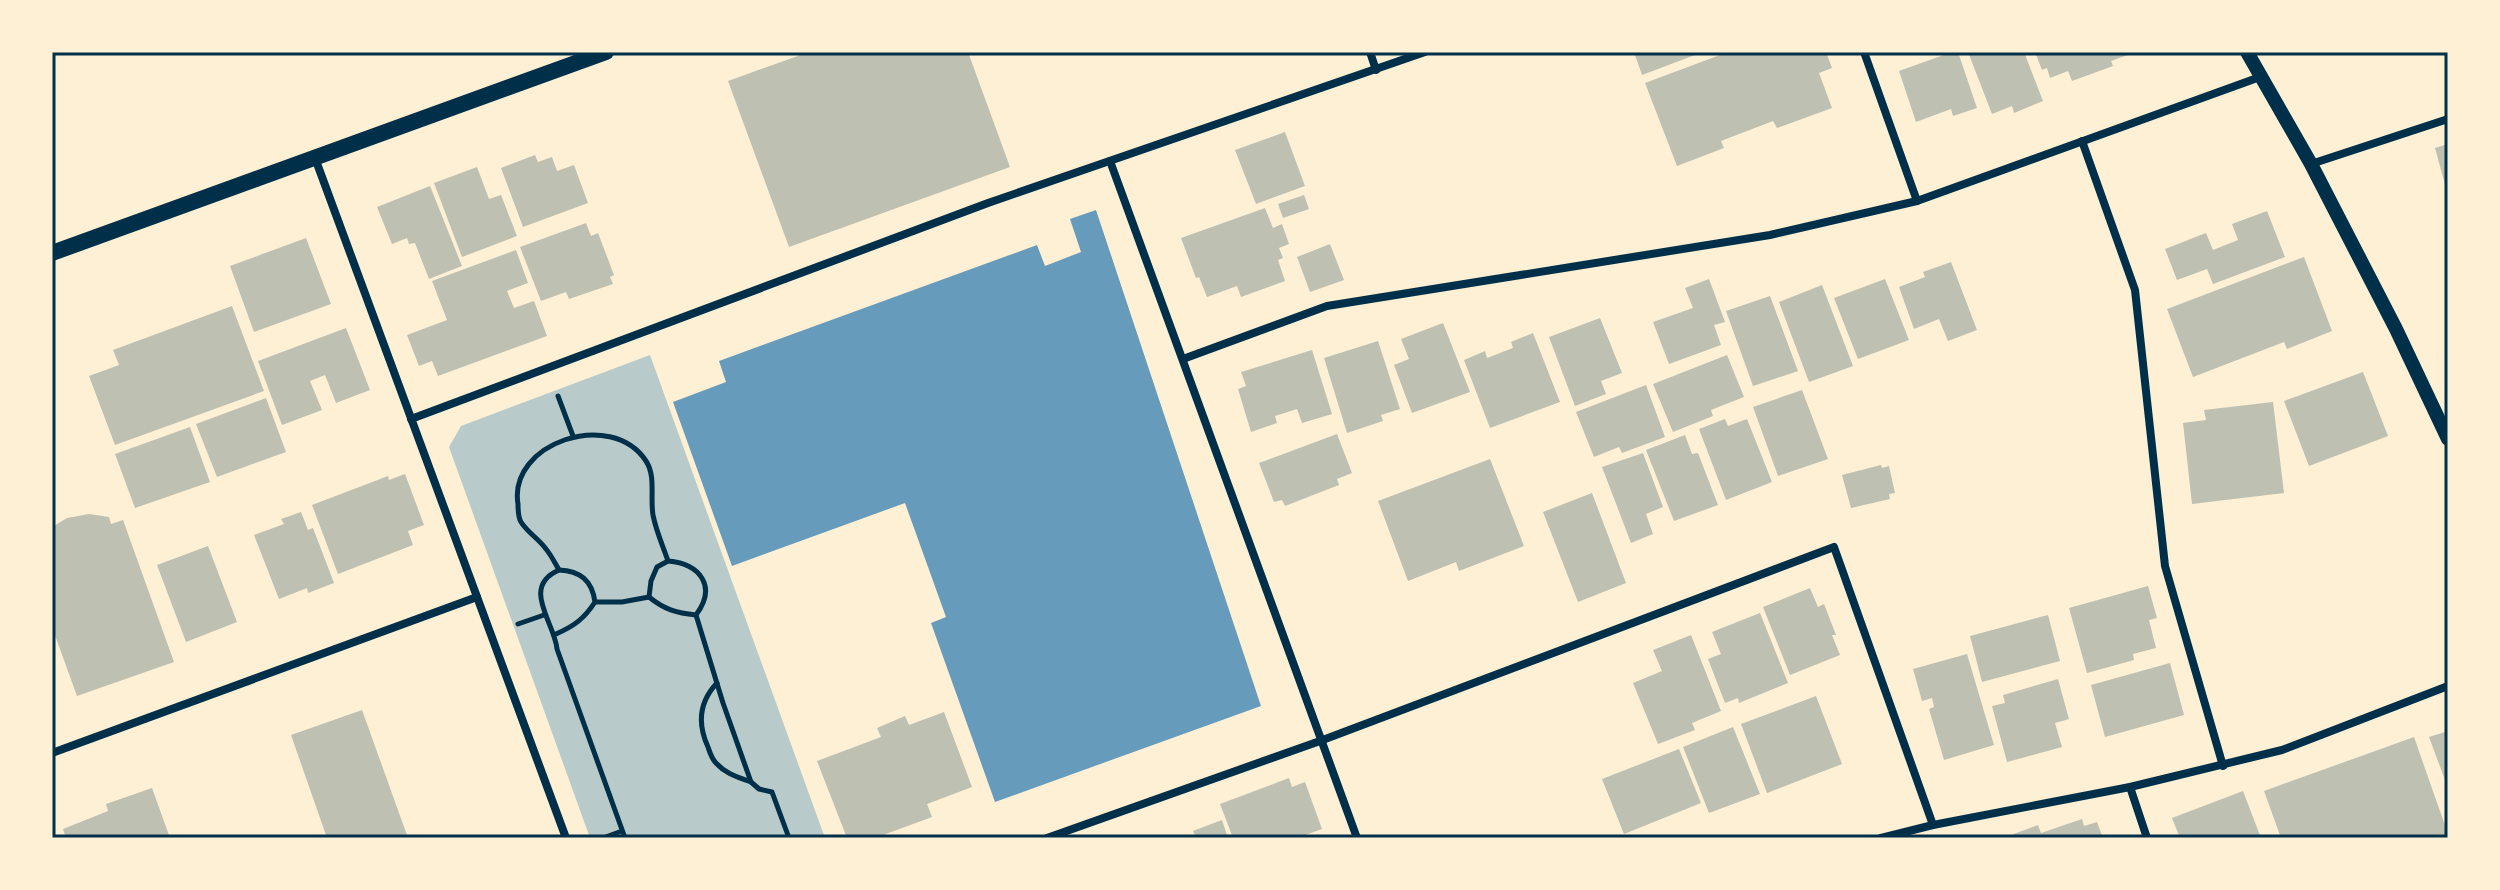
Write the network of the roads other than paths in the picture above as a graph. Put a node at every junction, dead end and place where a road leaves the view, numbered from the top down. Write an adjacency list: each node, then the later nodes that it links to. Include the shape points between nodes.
1 (1370, 52): 6 (street)
2 (1425, 52): 6 (street)
3 (1864, 52): 13 (street)
4 (2247, 52): 7 (street)
5 (597, 54): 10 (main road)
6 (1376, 70): 11 (street)
7 (2260, 77): 9 (street); 12 (street)
8 (2448, 119): 12 (street)
9 (2082, 141): 13 (street); 22 (street, via 2135,290 2165,566)
10 (315, 158): 14 (main road); 16 (street)
11 (1110, 161): 15 (street); 16 (street)
12 (2311, 164): 17 (street)
13 (1917, 201): 15 (street, via 1770,235 1327,306)
14 (52, 253)
15 (1183, 359): 20 (street)
16 (411, 419): 18 (street)
17 (2448, 439)
18 (477, 597): 21 (street); 25 (street)
19 (2448, 686): 22 (street, via 2282,750)
20 (1320, 741): 24 (street, via 1834,547); 26 (street); 27 (street)
21 (52, 753)
22 (2223, 766): 23 (street)
23 (2130, 787): 24 (street); 29 (street)
24 (1933, 825): 28 (street)
25 (566, 838)
26 (1047, 838)
27 (1357, 838)
28 (1881, 838)
29 (2147, 838)

